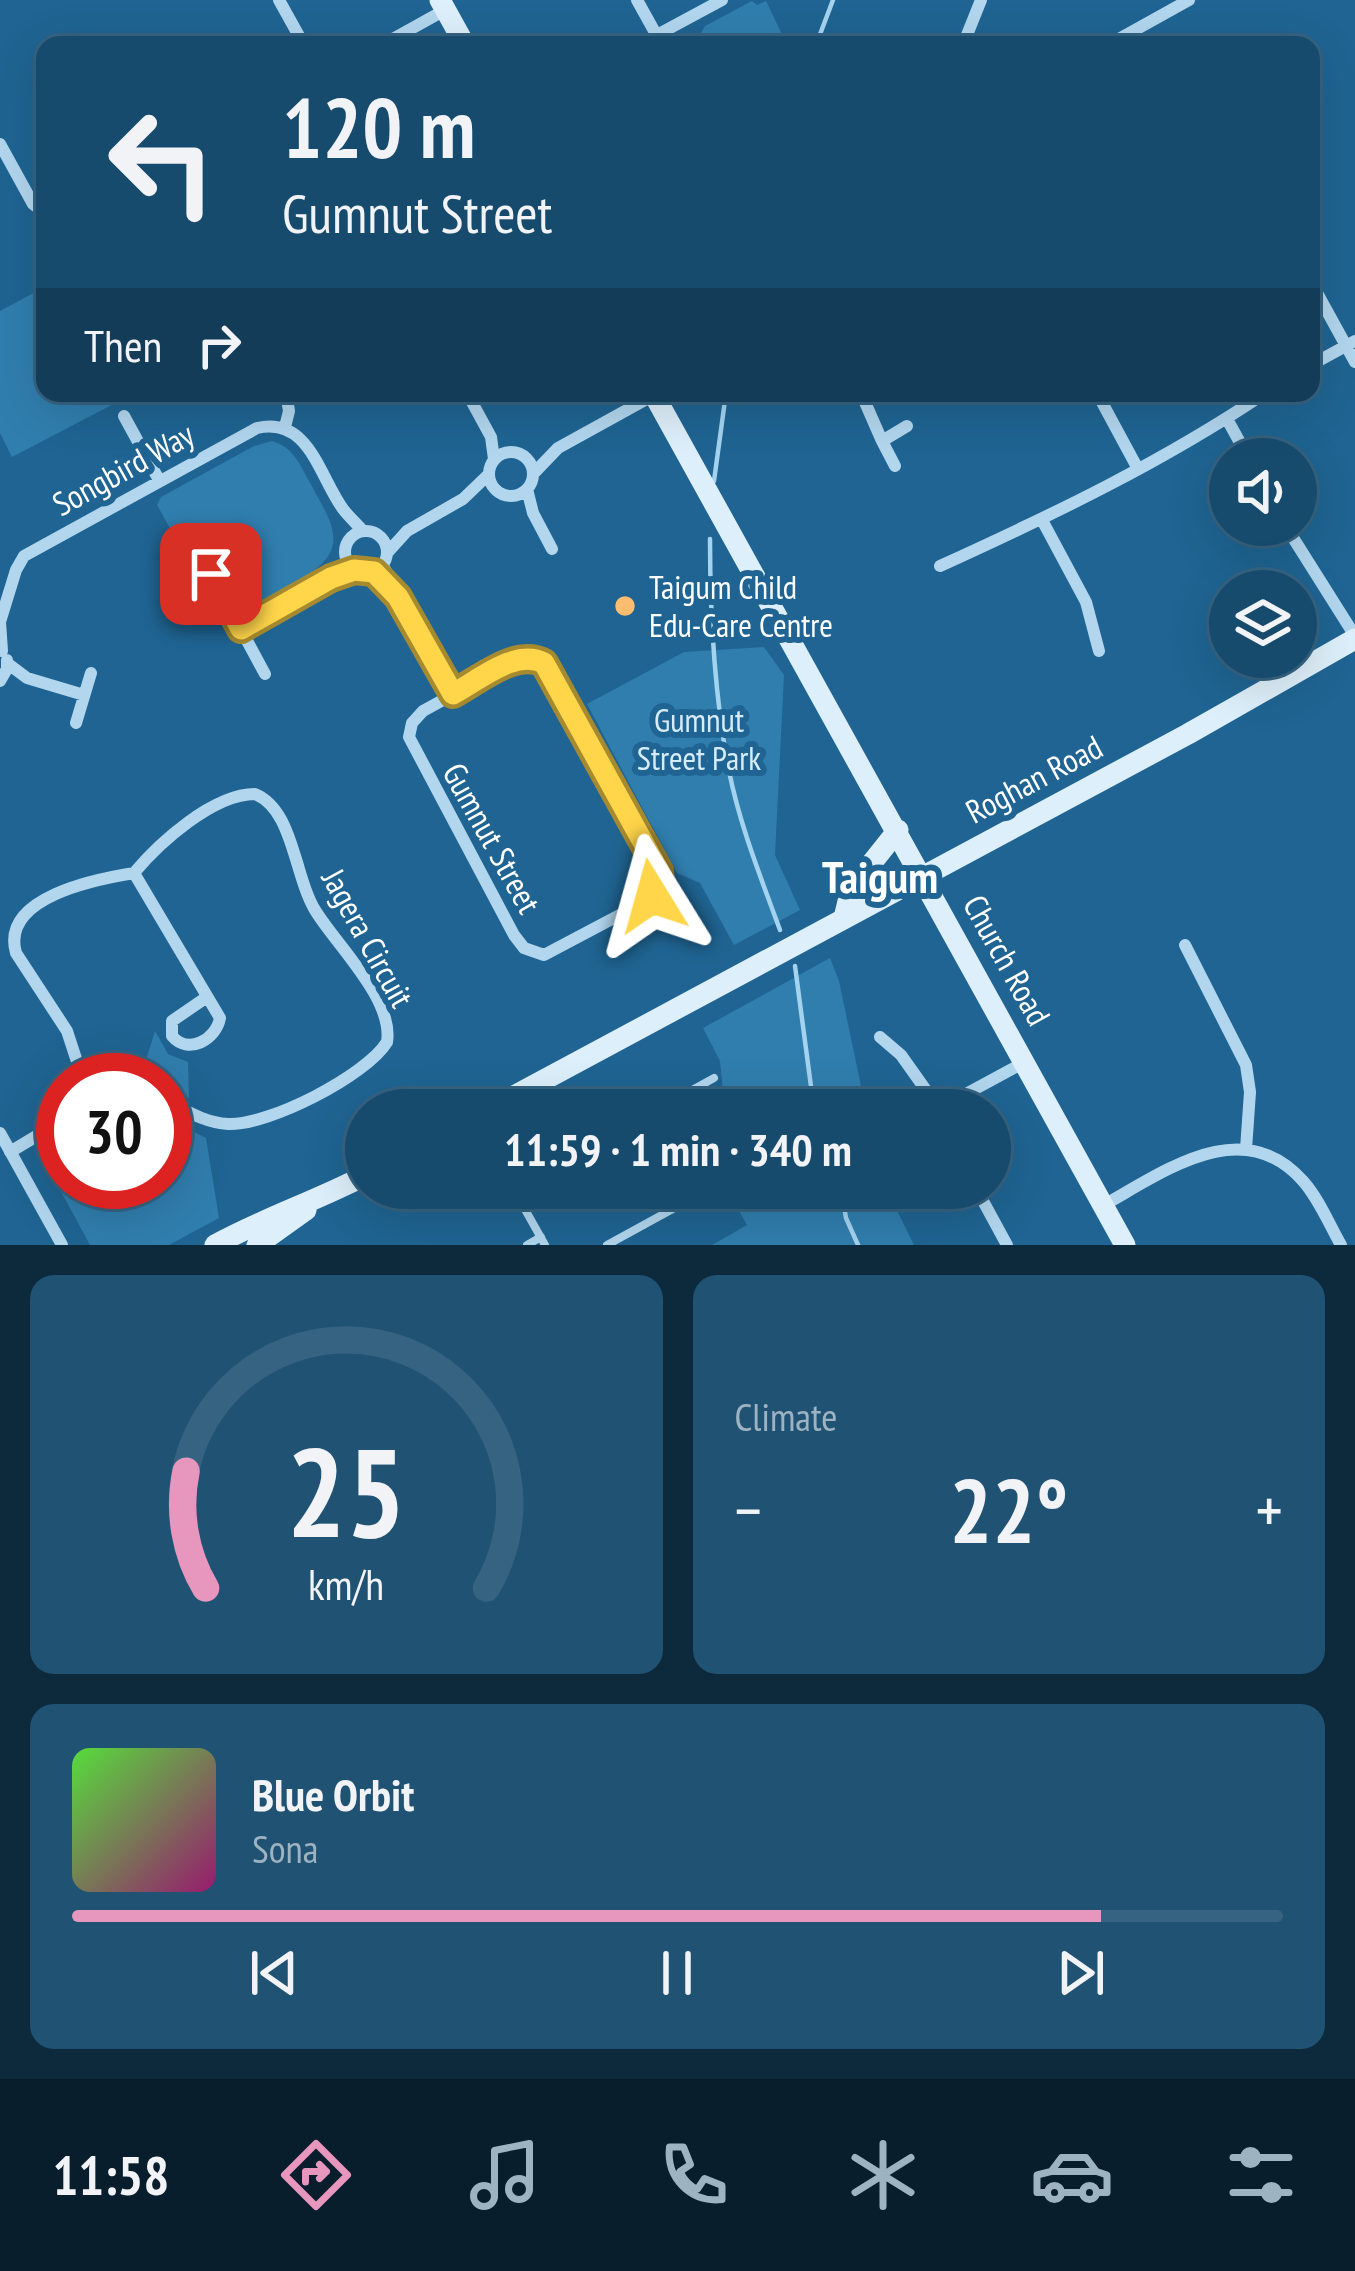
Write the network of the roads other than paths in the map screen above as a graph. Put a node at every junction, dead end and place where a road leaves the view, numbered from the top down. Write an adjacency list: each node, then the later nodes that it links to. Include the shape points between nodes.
1 (279, 0): 8 (street)
2 (637, 0): 11 (street)
3 (722, 0): 12 (street)
4 (981, 0): 13 (street)
5 (1189, 0): 7 (street)
6 (443, 5): 9 (street); 10 (main road)
7 (1164, 6): 14 (street)
8 (299, 36)
9 (396, 36)
10 (460, 36)
11 (658, 36)
12 (666, 36)
13 (966, 36)
14 (1121, 36)
15 (0, 144): 16 (street)
16 (36, 206)
17 (1320, 296): 18 (street)
18 (1351, 343): 19 (street); 20 (street)
19 (1320, 360)
20 (1355, 362)
21 (289, 402): 31 (street)
22 (472, 402): 32 (street)
23 (640, 402): 35 (street)
24 (658, 402): 69 (main road, Church Road)
25 (865, 402): 34 (street)
26 (1102, 402): 40 (street)
27 (1252, 402): 29 (street)
28 (124, 416): 43 (street)
29 (1227, 419): 33 (street); 40 (street)
30 (907, 426): 34 (street)
31 (285, 427): 43 (street, Songbird Way, via 256,428); 49 (street, via 305,442)
32 (491, 437): 36 (street); 38 (street)
33 (1237, 438)
34 (881, 441): 39 (street)
35 (558, 448): 37 (street); 41 (street)
36 (508, 452): 37 (street); 38 (street)
37 (524, 456): 41 (street)
38 (494, 459): 42 (street)
39 (895, 466)
40 (1138, 470): 47 (street)
41 (533, 473): 45 (street)
42 (489, 474): 44 (street); 46 (street)
43 (159, 480): 57 (street, Songbird Way, via 24,556)
44 (497, 491): 45 (street); 46 (street)
45 (521, 492): 52 (street)
46 (464, 499): 48 (street)
47 (1042, 520): 55 (street); 60 (street, via 1086,602)
48 (406, 531): 50 (street); 54 (street)
49 (357, 535): 50 (street); 53 (street, via 346,548)
50 (380, 536): 54 (street)
51 (1298, 546): 59 (street)
52 (552, 549)
53 (350, 564): 54 (street); 58 (street)
54 (382, 564): 66 (street)
55 (940, 566)
56 (211, 574): 58 (street)
57 (0, 622): 61 (street, Songbird Way)
58 (241, 629): 63 (street)
59 (1355, 638): 71 (main road, Roghan Road)
60 (1100, 651)
61 (3, 654): 64 (street); 65 (street)
62 (91, 673): 67 (street)
63 (265, 674)
64 (27, 678): 65 (street); 67 (street)
65 (1, 681)
66 (453, 694): 66 (street, Gumnut Street, via 520,658 544,663 659,871 652,896 551,953 524,949 410,743 418,716)
67 (84, 695): 68 (street)
68 (76, 723)
69 (898, 830): 71 (main road, Church Road); 72 (main road, via 851,889)
70 (134, 873): 74 (street); 76 (street, via 70,888 25,912 12,933); 83 (street, Jagera Circuit, via 175,832 242,795 261,796 289,837 311,904 388,1027 382,1049 362,1068 258,1120 221,1124)
71 (923, 875): 72 (main road, Roghan Road); 77 (main road, Church Road)
72 (844, 918): 79 (main road, Roghan Road)
73 (1185, 945): 86 (street, via 1246,1065)
74 (207, 997)
75 (880, 1037): 81 (street)
76 (74, 1053)
77 (1026, 1062): 82 (street); 90 (main road, Church Road)
78 (714, 1078): 80 (lane)
79 (527, 1089)
80 (694, 1089)
81 (922, 1089)
82 (977, 1089)
83 (192, 1112)
84 (0, 1133): 87 (street)
85 (36, 1136): 87 (street)
86 (1246, 1149): 90 (street, via 1202,1153); 102 (street, via 1302,1179)
87 (10, 1152): 96 (street)
88 (345, 1186): 89 (main road)
89 (316, 1202): 95 (main road); 97 (main road)
90 (1104, 1205): 101 (main road, Church Road)
91 (525, 1209): 94 (lane)
92 (673, 1209): 99 (lane)
93 (987, 1209): 100 (street)
94 (543, 1241): 98 (lane)
95 (223, 1243)
96 (62, 1245)
97 (257, 1245)
98 (526, 1245)
99 (607, 1245)
100 (1007, 1245)
101 (1126, 1245)
102 (1341, 1245)

